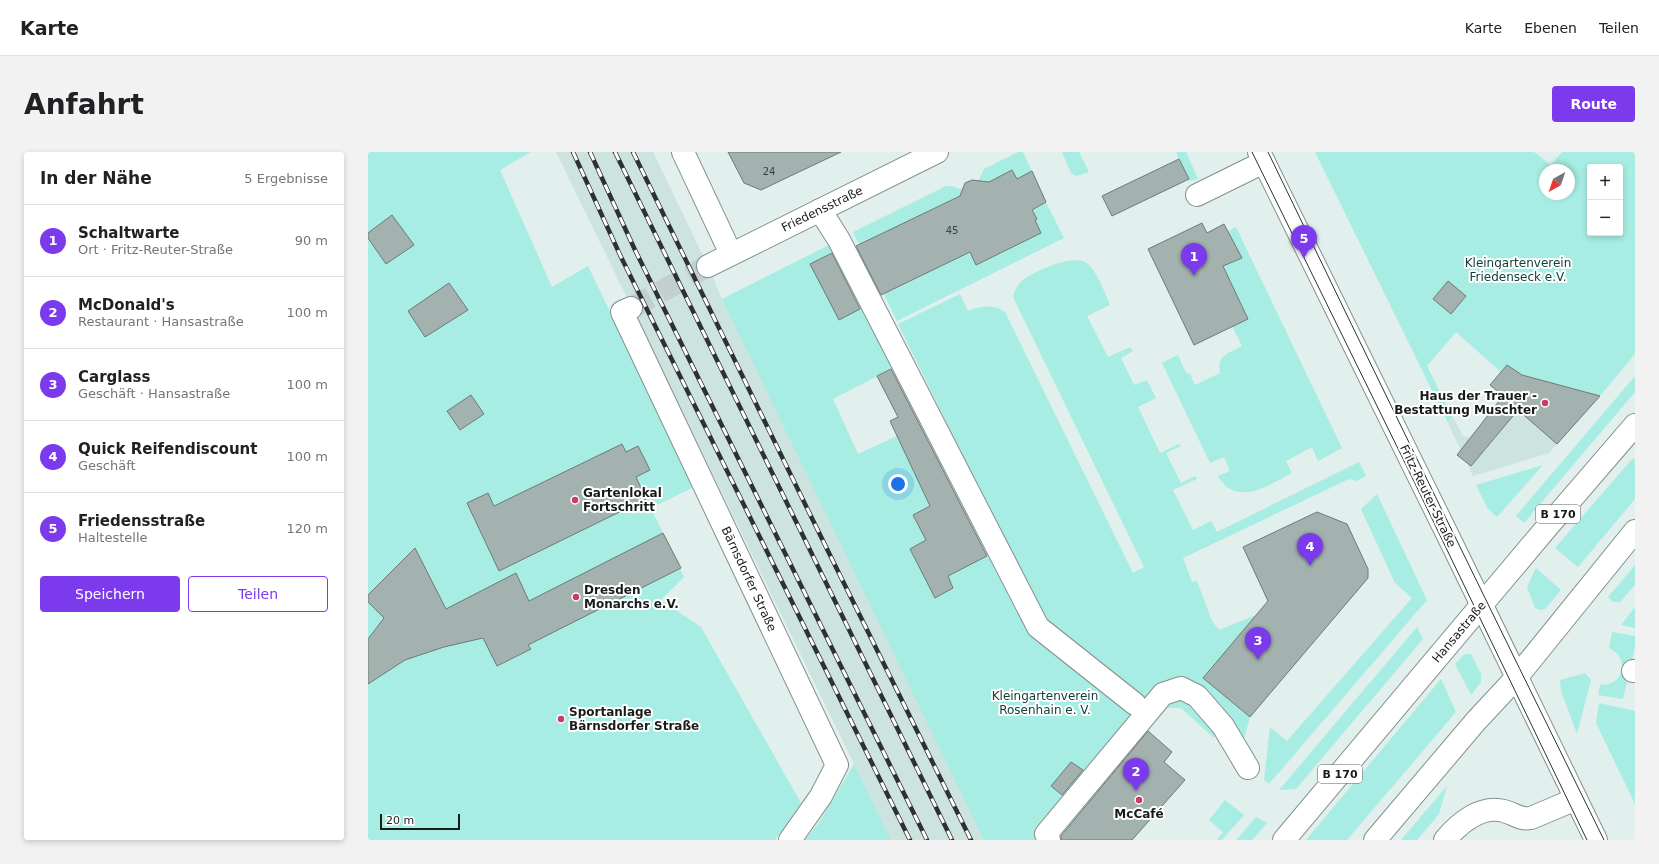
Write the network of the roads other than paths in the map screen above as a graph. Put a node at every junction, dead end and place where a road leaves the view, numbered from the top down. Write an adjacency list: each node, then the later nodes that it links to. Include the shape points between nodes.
1 (683, 152): 6 (main road)
2 (937, 152): 5 (main road, Friedensstraße)
3 (1261, 157): 4 (main road); 11 (main road, Fritz-Reuter-Straße)
4 (1197, 195)
5 (820, 210): 6 (main road, Friedensstraße); 13 (main road, via 847,254 1038,627)
6 (731, 254): 7 (main road, Friedensstraße)
7 (708, 266)
8 (626, 310): 16 (main road, Bärnsdorfer Straße, via 837,765 821,796)
9 (1635, 425): 11 (main road, Hansastraße / B 170)
10 (1635, 531): 12 (main road)
11 (1482, 605): 12 (main road, Fritz-Reuter-Straße); 18 (main road, Hansastraße / B 170)
12 (1516, 678): 15 (main road, Fritz-Reuter-Straße); 19 (main road)
13 (1135, 704)
14 (1248, 768): 17 (main road, via 1223,726 1197,696 1181,688 1163,694 1046,834)
15 (1576, 799): 20 (main road, via 1531,818 1523,819 1504,811 1489,810 1470,817); 21 (main road, Fritz-Reuter-Straße)
16 (790, 840)
17 (1049, 840)
18 (1284, 840)
19 (1375, 840)
20 (1444, 840)
21 (1596, 840)

